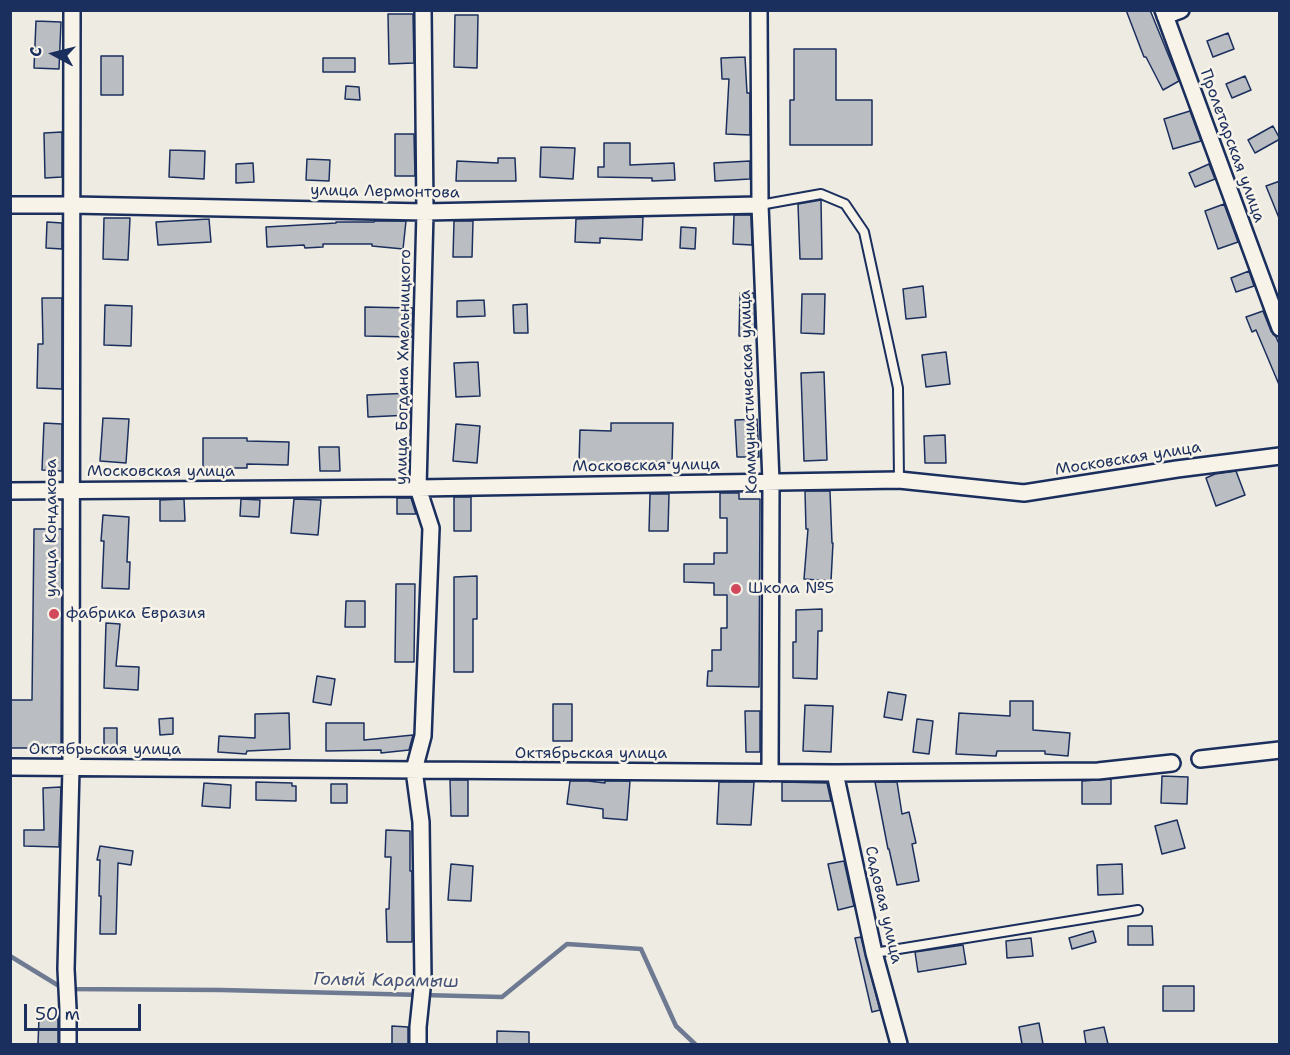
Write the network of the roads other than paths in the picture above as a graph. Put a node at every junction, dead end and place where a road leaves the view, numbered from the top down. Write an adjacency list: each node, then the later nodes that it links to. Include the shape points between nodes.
1 (72, 10): 7 (street, улица Кондакова)
2 (423, 10): 9 (street, улица Богдана Хмельницкого)
3 (759, 10): 8 (street, Коммунистическая улица)
4 (1181, 10): 5 (street)
5 (1164, 13): 10 (street, Пролетарская улица)
6 (10, 205): 7 (street, улица Лермонтова)
7 (72, 205): 9 (street, улица Лермонтова); 15 (street, улица Кондакова)
8 (760, 205): 9 (street, улица Лермонтова); 12 (lane, via 821,194 845,204 864,232 898,387); 13 (street, Коммунистическая улица)
9 (425, 212): 14 (street, улица Богдана Хмельницкого)
10 (1280, 328)
11 (1280, 456): 12 (street, Московская улица, via 1024,493)
12 (899, 480): 13 (street, Московская улица)
13 (771, 482): 14 (street, Московская улица); 23 (street, Коммунистическая улица)
14 (418, 488): 15 (street, Московская улица); 22 (street, улица Богдана Хмельницкого, via 431,528 423,736)
15 (70, 490): 16 (street, Московская улица); 21 (street, улица Кондакова)
16 (10, 491)
17 (1280, 750): 18 (street)
18 (1200, 759)
19 (1172, 762): 24 (street, Октябрьская улица, via 1098,771)
20 (10, 767): 21 (street, Октябрьская улица)
21 (71, 768): 22 (street, Октябрьская улица); 27 (street, улица Кондакова)
22 (414, 770): 23 (street, Октябрьская улица); 28 (street, улица Богдана Хмельницкого, via 421,822 423,980)
23 (770, 773): 24 (street, Октябрьская улица)
24 (835, 773): 26 (street, Садовая улица)
25 (1137, 910): 26 (lane)
26 (874, 953): 29 (street, Садовая улица)
27 (68, 1044)
28 (418, 1044)
29 (899, 1044)

